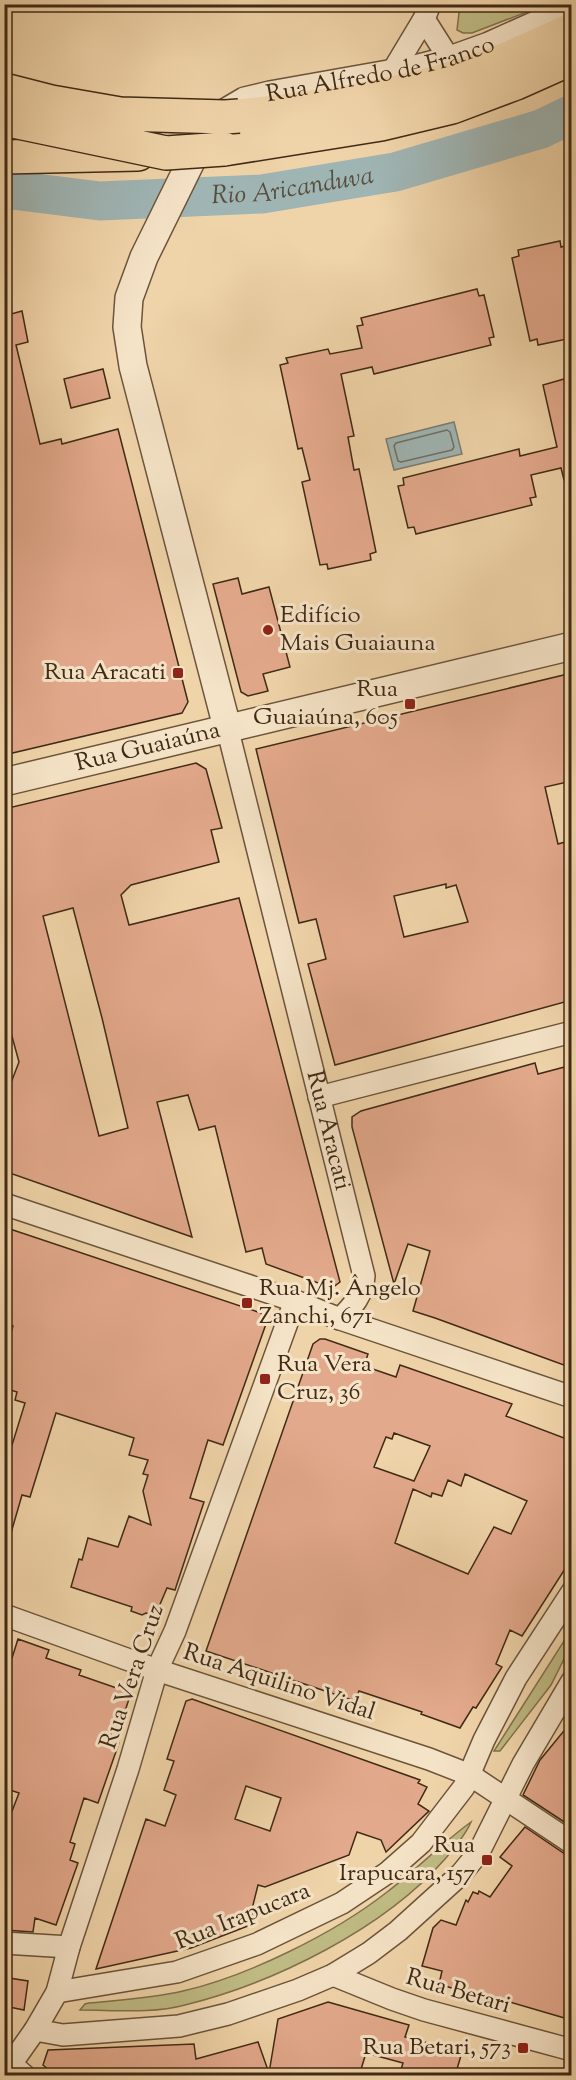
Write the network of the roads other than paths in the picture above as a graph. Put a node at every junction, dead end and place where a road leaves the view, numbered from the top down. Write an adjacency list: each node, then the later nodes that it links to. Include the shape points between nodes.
1 (572, 9): 5 (street, Rua Alfredo de Franco)
2 (427, 12): 5 (street); 6 (street)
3 (572, 30): 7 (highway, bridge, via 479,69 393,94 312,108 225,117 120,114)
4 (572, 58): 10 (highway, bridge, via 452,107 402,119 296,139)
5 (450, 60): 6 (street, Rua Alfredo de Franco)
6 (391, 74): 9 (street, Rua Alfredo de Franco, via 245,101 223,114)
7 (4, 90)
8 (4, 119): 10 (highway, bridge)
9 (202, 142): 13 (street, Rua Aracati, via 144,257 129,298 127,327 133,366)
10 (166, 153): 11 (highway, bridge)
11 (4, 156)
12 (572, 646): 13 (street, Rua Guaiaúna)
13 (227, 728): 14 (street, Rua Guaiaúna); 16 (street, Rua Aracati)
14 (4, 782)
15 (572, 1032): 16 (street)
16 (319, 1097): 19 (street, Rua Aracati, via 364,1276 359,1297)
17 (4, 1204): 18 (street)
18 (295, 1301): 19 (street); 23 (street, Rua Vera Cruz, via 175,1631)
19 (340, 1319): 20 (street)
20 (572, 1397)
21 (572, 1592): 26 (street, Rua Irapucara, via 516,1678)
22 (4, 1615): 23 (street, Rua Aquilino Vidal)
23 (157, 1670): 26 (street, Rua Aquilino Vidal); 30 (street, Rua Vera Cruz)
24 (572, 1682): 25 (street)
25 (562, 1716): 27 (street)
26 (470, 1775): 27 (street, Rua Aquilino Vidal); 32 (street, Rua Irapucara, via 450,1809 422,1843 342,1903 257,1944 177,1972)
27 (505, 1799): 28 (street, Rua Aquilino Vidal); 31 (street, via 479,1852 461,1874 398,1932)
28 (572, 1843)
29 (4, 1943): 30 (street)
30 (69, 1947): 32 (street, Rua Vera Cruz)
31 (333, 1975): 33 (street, via 228,2014 179,2026 63,2035); 34 (street, Rua Betari, via 424,2010)
32 (57, 1992): 33 (street, Rua Vera Cruz)
33 (35, 2030): 35 (street, Rua Vera Cruz)
34 (572, 2050)
35 (18, 2070)

